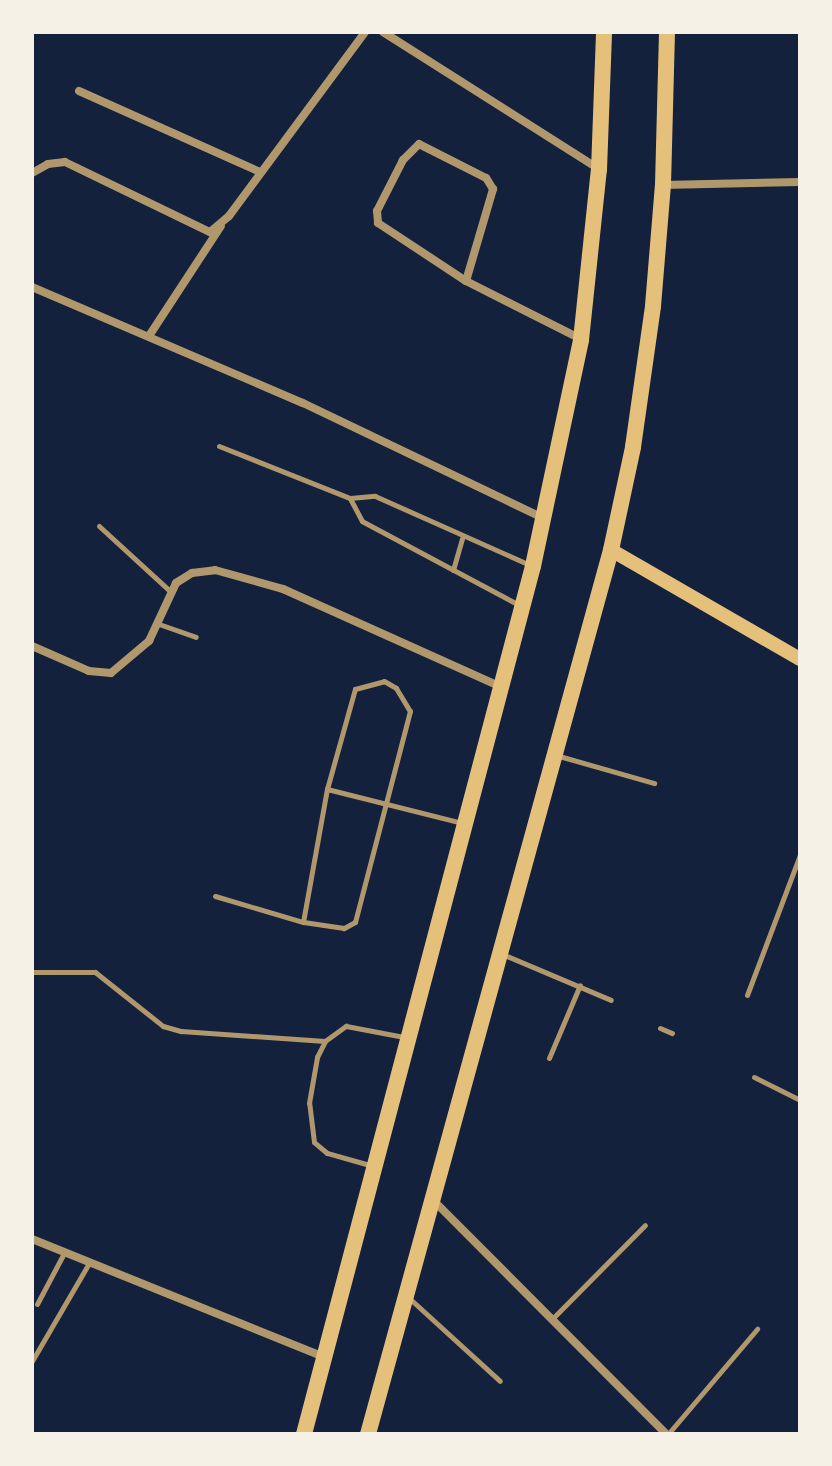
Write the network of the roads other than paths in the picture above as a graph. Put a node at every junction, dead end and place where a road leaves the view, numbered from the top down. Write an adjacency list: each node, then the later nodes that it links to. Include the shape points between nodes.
1 (365, 32): 7 (street)
2 (383, 32): 6 (street)
3 (604, 32): 6 (main road)
4 (667, 32): 10 (main road)
5 (79, 91): 7 (street)
6 (599, 170): 15 (main road)
7 (260, 172): 11 (street)
8 (32, 173): 11 (street, via 65,162 210,232)
9 (800, 182): 10 (street)
10 (663, 185): 21 (main road, via 644,378)
11 (221, 226): 14 (street)
12 (466, 281): 12 (street, via 378,223 377,211 403,160 419,144 486,178 493,189); 15 (street)
13 (32, 287): 14 (street)
14 (149, 336): 18 (street)
15 (581, 340): 18 (main road)
16 (219, 446): 17 (lane)
17 (350, 498): 20 (lane, via 375,496); 23 (lane, via 362,521)
18 (544, 519): 22 (main road)
19 (99, 526): 24 (lane)
20 (462, 538): 22 (lane); 23 (lane)
21 (611, 550): 29 (main road); 31 (main road)
22 (533, 566): 25 (main road)
23 (453, 570): 25 (lane)
24 (170, 591): 26 (street); 30 (street, via 192,573 215,570 247,576)
25 (521, 606): 30 (main road)
26 (155, 622): 27 (lane); 28 (street, via 138,653 111,673 89,671)
27 (196, 637)
28 (32, 646)
29 (800, 659)
30 (501, 687): 35 (main road)
31 (556, 755): 32 (lane); 39 (main road)
32 (654, 783)
33 (327, 789): 34 (lane); 34 (lane, via 355,689 384,681 396,688 410,711); 38 (lane)
34 (386, 806): 35 (lane); 38 (lane, via 355,922 344,928)
35 (466, 824): 46 (main road)
36 (800, 855): 42 (lane)
37 (215, 896): 38 (lane)
38 (303, 922)
39 (500, 953): 41 (lane); 52 (main road)
40 (32, 972): 47 (lane, via 95,972 163,1026 181,1031)
41 (580, 985): 43 (lane); 48 (lane)
42 (747, 995)
43 (611, 1000)
44 (660, 1028): 45 (lane)
45 (672, 1033)
46 (411, 1039): 47 (lane, via 346,1026); 51 (main road)
47 (325, 1041): 51 (lane, via 309,1103 314,1142 327,1153)
48 (549, 1058)
49 (754, 1077): 50 (lane)
50 (800, 1100)
51 (378, 1167): 61 (main road)
52 (430, 1197): 57 (main road); 59 (street)
53 (645, 1225): 59 (lane)
54 (32, 1239): 55 (street)
55 (64, 1253): 56 (street); 58 (lane)
56 (89, 1263): 61 (street); 62 (lane)
57 (404, 1293): 63 (lane); 65 (main road)
58 (37, 1304)
59 (552, 1319): 66 (street)
60 (757, 1329): 66 (lane)
61 (324, 1357): 64 (main road)
62 (32, 1361)
63 (500, 1381)
64 (304, 1434)
65 (368, 1434)
66 (667, 1434)

